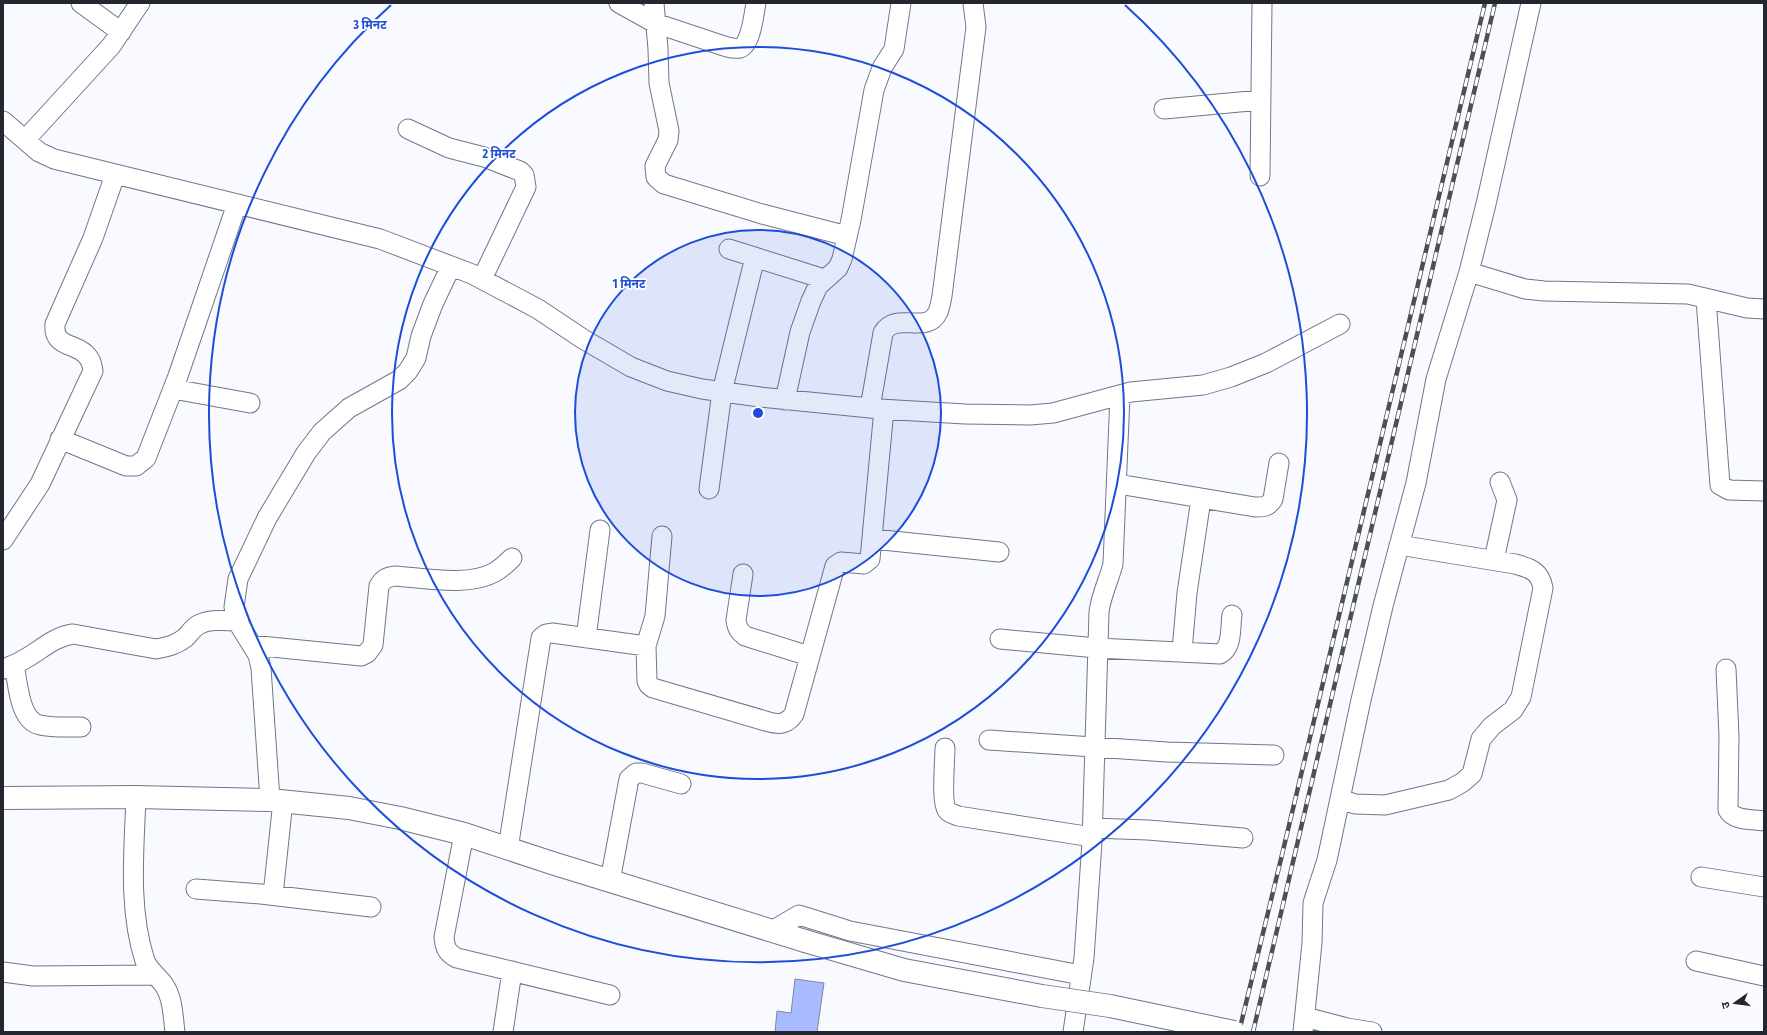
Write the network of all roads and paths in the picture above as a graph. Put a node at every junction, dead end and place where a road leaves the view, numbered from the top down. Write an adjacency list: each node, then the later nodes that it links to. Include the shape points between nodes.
1 (81, 3): 11 (street)
2 (140, 3): 11 (street)
3 (619, 3): 10 (street)
4 (654, 3): 10 (street)
5 (756, 3): 10 (street, via 749,36 741,48 727,47)
6 (901, 3): 20 (street, via 894,49 882,68 874,90)
7 (973, 3): 35 (street, via 976,27 942,296 938,312 928,322 891,324 883,333)
8 (1262, 3): 12 (street)
9 (1531, 3): 24 (street)
10 (655, 22): 20 (street, via 660,95 669,131 668,140 655,166 656,177 664,184 762,214)
11 (121, 32): 16 (street, via 107,52)
12 (1261, 100): 13 (street); 18 (street)
13 (1164, 109)
14 (3, 121): 16 (street)
15 (408, 129): 26 (street, via 449,148 484,157 524,175 526,187)
16 (25, 140): 17 (street, via 39,152 54,159)
17 (115, 175): 19 (street); 36 (street, via 90,244 55,324 56,337 85,352 92,363 93,371)
18 (1260, 176)
19 (237, 204): 23 (street, via 380,239); 30 (street)
20 (847, 236): 25 (street, via 838,268)
21 (729, 249): 22 (street)
22 (755, 257): 25 (street); 31 (street)
23 (451, 266): 26 (street); 53 (street, via 433,304 416,358 408,371 400,380 349,408 322,432 306,453 268,518 238,579 234,607)
24 (1469, 272): 27 (street, via 1519,287 1544,291 1688,294); 47 (street, via 1436,379 1416,483)
25 (824, 279): 33 (street, via 811,301 800,332)
26 (482, 280): 31 (street, via 538,308 583,339 631,367 667,381)
27 (1706, 299): 28 (street); 41 (street, via 1720,485 1729,490)
28 (1764, 309)
29 (1340, 324): 32 (street, via 1266,363 1231,377 1203,385)
30 (173, 389): 34 (street); 36 (street, via 146,458 136,466 126,466)
31 (722, 392): 33 (street); 40 (street)
32 (1120, 395): 35 (street, via 1053,413 1030,415); 39 (street)
33 (785, 400): 35 (street)
34 (250, 404)
35 (877, 409): 45 (street)
36 (60, 439): 46 (street, via 40,484)
37 (1279, 463): 42 (street, via 1273,499 1264,507)
38 (1500, 482): 50 (street, via 1507,500)
39 (1118, 484): 42 (street); 58 (street, via 1113,564 1101,600)
40 (709, 489)
41 (1764, 491)
42 (1201, 499): 59 (street, via 1187,593)
43 (600, 530): 54 (street)
44 (662, 536): 57 (street, via 655,616)
45 (873, 539): 48 (street); 60 (street, via 868,562 860,565 840,562 835,566)
46 (3, 540)
47 (1399, 545): 50 (street); 71 (street, via 1360,700)
48 (999, 552)
49 (512, 558): 56 (street, via 495,572 469,580 395,576 382,581 379,586 373,645 361,656)
50 (1494, 560): 71 (street, via 1529,568 1541,580 1543,588 1521,697 1513,710 1492,726 1481,739 1472,774 1449,790 1385,805 1355,804)
51 (743, 574): 60 (street, via 736,620 740,632 744,636)
52 (1232, 615): 59 (street, via 1229,646 1226,651 1220,654)
53 (239, 621): 56 (street); 61 (street, via 205,622 177,643 156,649 73,634 64,636)
54 (586, 638): 57 (street); 77 (street, via 552,634 546,634 541,638)
55 (1000, 639): 58 (street)
56 (252, 645): 72 (street, via 261,668)
57 (646, 646): 60 (street, via 647,681 653,688 776,724 784,723 794,714)
58 (1097, 648): 59 (street); 65 (street)
59 (1182, 651)
60 (809, 656)
61 (9, 667): 63 (street, via 30,721 39,725)
62 (1726, 670): 73 (street, via 1729,736 1728,810 1736,818)
63 (81, 728)
64 (989, 740): 65 (street)
65 (1094, 746): 67 (street); 74 (street)
66 (945, 748): 74 (street, via 944,799 946,809 950,813)
67 (1274, 755)
68 (681, 784): 79 (street, via 642,773 636,773 629,779)
69 (3, 798): 70 (highway)
70 (136, 798): 72 (highway); 88 (street, via 136,917 146,962)
71 (1340, 799): 92 (street, via 1328,860 1313,903)
72 (277, 800): 75 (highway, via 349,808); 82 (street)
73 (1764, 821)
74 (1092, 832): 76 (street, via 1148,830); 89 (street)
75 (464, 834): 77 (highway); 86 (street, via 444,937 445,947 448,953 457,958)
76 (1243, 838)
77 (508, 849): 79 (highway)
78 (1701, 877): 80 (street)
79 (610, 881): 84 (highway)
80 (1764, 887)
81 (196, 889): 82 (street)
82 (273, 895): 83 (street)
83 (371, 907)
84 (772, 931): 89 (street, via 799,915 850,931); 96 (highway, bridge, via 904,970 1110,1006)
85 (1696, 961): 90 (street)
86 (512, 971): 91 (street); 94 (street)
87 (3, 972): 88 (street, via 33,976)
88 (155, 975): 93 (street, via 167,991)
89 (1081, 975): 95 (street)
90 (1764, 976)
91 (610, 995)
92 (1304, 1025): 97 (street)
93 (175, 1032)
94 (503, 1032)
95 (1073, 1032)
96 (1234, 1032)
97 (1372, 1032)

